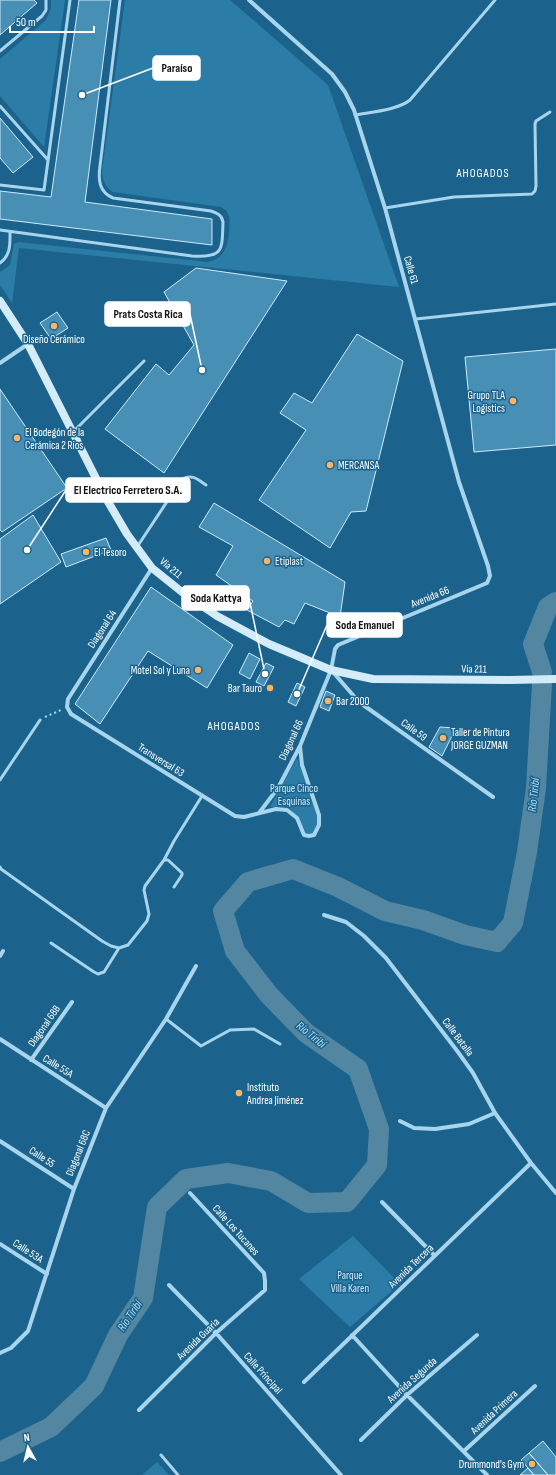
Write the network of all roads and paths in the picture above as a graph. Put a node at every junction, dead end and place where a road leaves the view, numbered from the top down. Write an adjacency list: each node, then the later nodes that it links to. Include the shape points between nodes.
1 (46, 0): 6 (lane, via 46,10 42,16)
2 (70, 0): 10 (lane)
3 (120, 0): 14 (lane, via 100,166 102,190 113,198 211,211 219,215 223,222 220,251 216,255 197,256)
4 (249, 0): 9 (street, Calle 61, via 332,74 345,92)
5 (496, 0): 9 (lane, via 410,100 404,104)
6 (0, 51)
7 (0, 106): 10 (lane)
8 (550, 112): 12 (lane, via 535,124 536,186 532,194 462,197)
9 (355, 115): 12 (street, Calle 61)
10 (48, 160): 11 (lane, via 44,190)
11 (0, 185)
12 (385, 208): 18 (street, Calle 61)
13 (0, 230): 14 (lane)
14 (10, 232): 15 (lane, via 9,253)
15 (0, 263)
16 (0, 301): 19 (main road, Vía 211)
17 (556, 304): 18 (lane)
18 (416, 320): 26 (street, Calle 61, via 459,482 490,572)
19 (28, 344): 21 (street); 22 (main road, Vía 211)
20 (144, 361): 22 (lane)
21 (0, 363)
22 (73, 432): 24 (main road, Vía 211, via 107,500)
23 (206, 484): 24 (lane, via 193,477 182,479)
24 (137, 548): 25 (main road, Vía 211)
25 (152, 568): 27 (main road, Vía 211, via 217,616 269,644); 29 (street, Diagonal 64, via 68,699)
26 (487, 583): 27 (street, Avenida 66, via 338,645)
27 (331, 670): 28 (main road, Vía 211, via 373,679); 31 (street, Diagonal 66); 34 (street, Calle 59, via 359,702)
28 (556, 679)
29 (67, 707): 30 (path); 33 (street, Transversal 63, via 71,714)
30 (40, 720): 32 (lane)
31 (300, 746): 35 (street, Diagonal 66, via 278,788); 35 (street, Transversal 63, via 302,765 319,815 319,825 314,835 304,835 297,818 286,810 276,809)
32 (0, 780)
33 (202, 796): 35 (street, Transversal 63, via 235,816 244,817); 36 (lane)
34 (494, 797)
35 (259, 813)
36 (164, 860): 38 (lane, via 168,860 181,871 182,875); 41 (lane, via 145,886 147,921 128,945)
37 (0, 866): 41 (lane, via 102,941)
38 (174, 887)
39 (324, 915): 51 (street, Calle Batalla, via 346,922 386,958 473,1073)
40 (51, 943): 41 (lane, via 98,974 104,972)
41 (119, 948)
42 (3, 951): 43 (street)
43 (0, 956)
44 (196, 966): 46 (street, Diagonal 68C)
45 (72, 1002): 49 (street, Diagonal 68B)
46 (166, 1019): 48 (lane, via 201,1046 230,1030 254,1029); 50 (street, Diagonal 68C)
47 (0, 1039): 49 (street, Calle 55A)
48 (280, 1044)
49 (32, 1060): 50 (street, Calle 55A)
50 (106, 1108): 55 (street, Diagonal 68C)
51 (495, 1114): 52 (street, via 469,1124 435,1129 414,1128); 54 (street, Calle Batalla)
52 (400, 1121)
53 (0, 1141): 55 (street, Calle 55)
54 (531, 1163): 57 (street, Calle Batalla); 60 (street, Avenida Tercera)
55 (74, 1189): 61 (street, Diagonal 68C)
56 (190, 1192): 62 (street, Calle Los Tucanes, via 264,1273)
57 (556, 1193)
58 (382, 1202): 60 (street)
59 (0, 1244): 61 (street, Calle 53A)
60 (434, 1256): 66 (street, Avenida Tercera)
61 (47, 1274): 67 (street, Diagonal 68C, via 28,1331 11,1348)
62 (265, 1281): 64 (street, Avenida Guaria, via 265,1290)
63 (169, 1285): 64 (street, Calle Principal)
64 (216, 1333): 71 (street, Avenida Guaria); 76 (street, Calle Principal)
65 (477, 1335): 70 (street, Avenida Segunda)
66 (352, 1336): 68 (street, Avenida Tercera); 70 (street)
67 (0, 1353)
68 (304, 1382)
69 (535, 1386): 73 (street, Avenida Primera)
70 (407, 1395): 72 (street, Avenida Segunda); 73 (street)
71 (139, 1410)
72 (361, 1440)
73 (464, 1451): 77 (street)
74 (160, 1455): 75 (lane)
75 (178, 1475)
76 (341, 1475)
77 (487, 1475)

